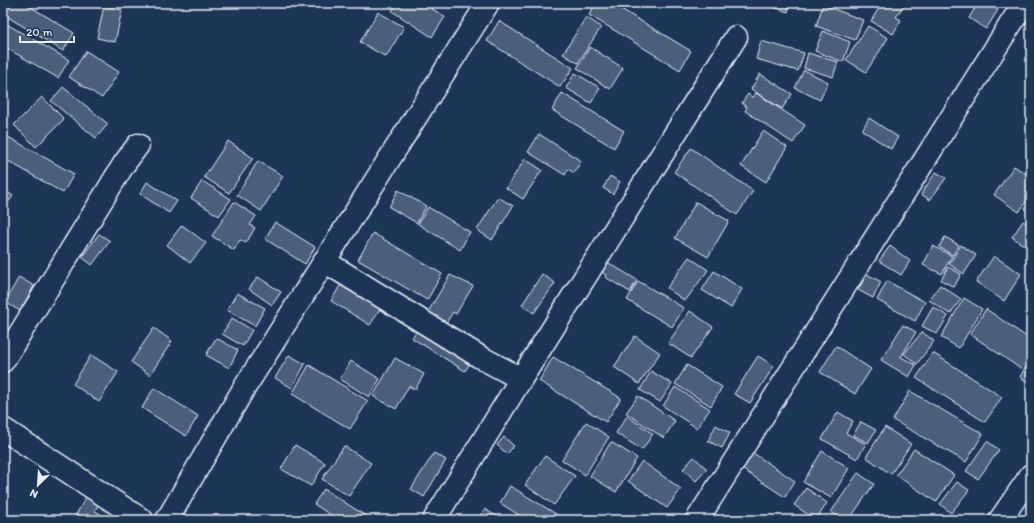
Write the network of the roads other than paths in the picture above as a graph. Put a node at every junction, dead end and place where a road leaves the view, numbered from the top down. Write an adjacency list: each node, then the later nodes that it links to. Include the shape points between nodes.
1 (488, 3): 5 (street)
2 (1024, 3): 13 (street)
3 (736, 37): 7 (street)
4 (138, 145): 6 (street)
5 (324, 261): 7 (street, via 480,357); 11 (street, via 243,390)
6 (3, 361)
7 (521, 379): 12 (street)
8 (3, 429): 10 (street)
9 (1031, 476): 14 (street)
10 (142, 520)
11 (167, 520)
12 (434, 520)
13 (697, 520)
14 (1000, 520)

